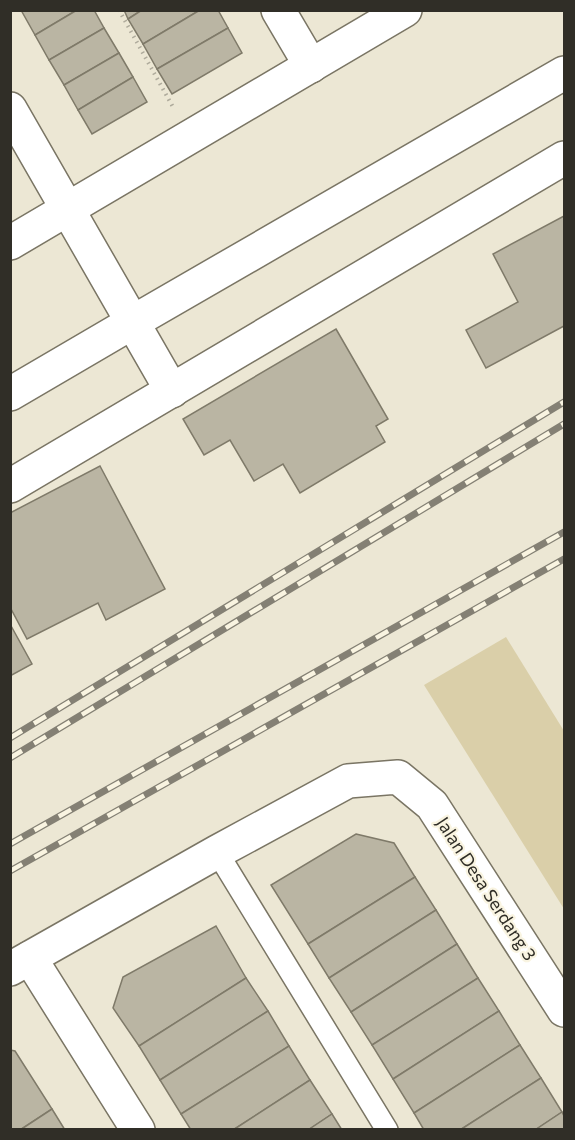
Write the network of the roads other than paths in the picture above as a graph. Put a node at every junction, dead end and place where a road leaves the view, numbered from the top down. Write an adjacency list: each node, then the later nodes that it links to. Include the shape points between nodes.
1 (278, 10): 3 (street)
2 (405, 10): 3 (street)
3 (311, 66): 7 (street, via 190,137)
4 (564, 73): 9 (street)
5 (12, 115): 7 (street)
6 (564, 158): 10 (street)
7 (62, 199): 8 (street); 9 (street)
8 (10, 243)
9 (133, 322): 10 (street); 11 (street)
10 (172, 391): 12 (street)
11 (10, 394)
12 (10, 486)
13 (217, 852): 14 (street); 15 (street, Jalan Desa Serdang 3, via 348,781 398,777 432,805); 17 (lane)
14 (20, 963): 16 (street)
15 (564, 1010)
16 (138, 1130)
17 (387, 1130)

